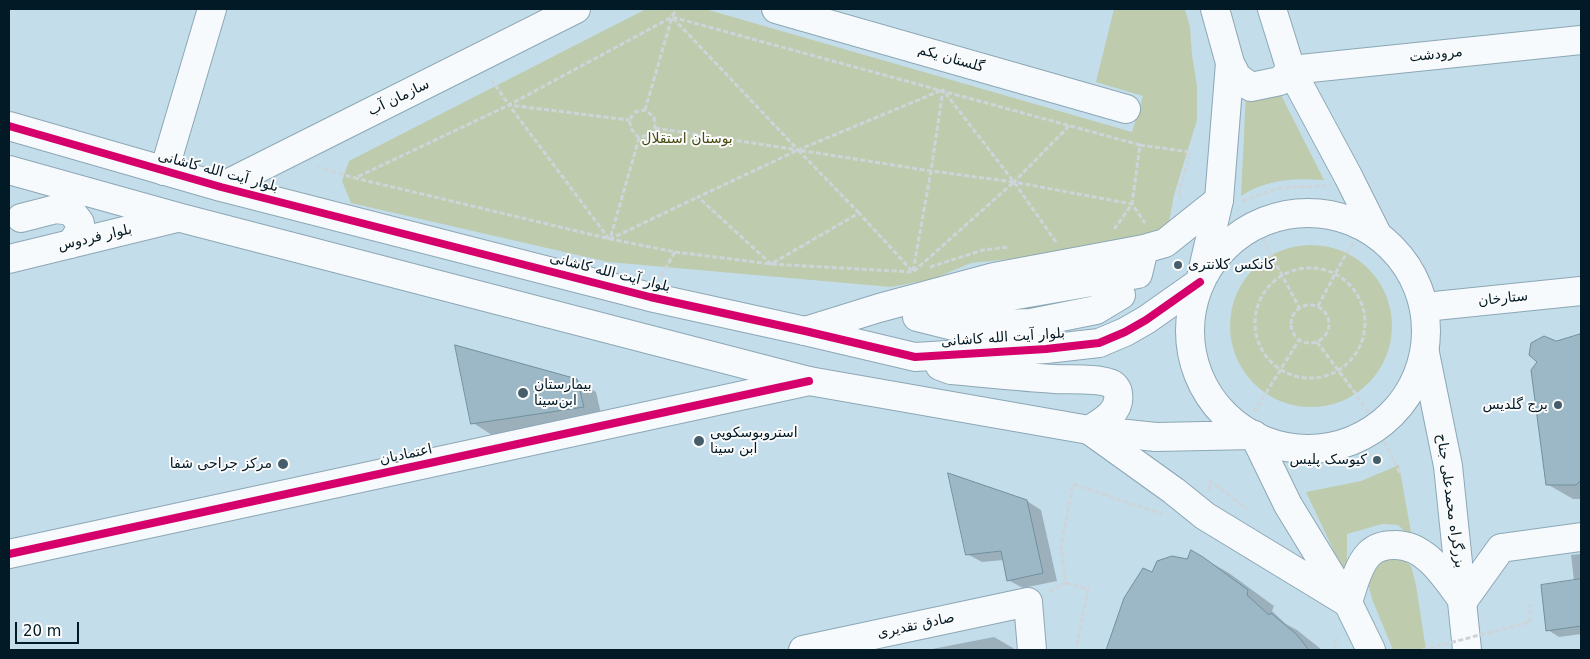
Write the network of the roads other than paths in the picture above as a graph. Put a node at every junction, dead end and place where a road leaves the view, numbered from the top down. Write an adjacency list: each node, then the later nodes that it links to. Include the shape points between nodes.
1 (212, 9): 11 (main road)
2 (576, 9): 13 (main road, سازمان آب)
3 (776, 9): 9 (main road, گلستان یکم)
4 (1215, 9): 7 (main road)
5 (1272, 9): 8 (main road)
6 (1581, 40): 8 (main road, مرودشت)
7 (1230, 63): 8 (main road, via 1237,77 1251,87 1280,81); 14 (main road)
8 (1291, 70): 17 (main road, via 1348,176)
9 (1126, 108)
10 (9, 126): 11 (main road, بلوار آیت الله کاشانی)
11 (164, 171): 13 (main road, بلوار آیت الله کاشانی)
12 (16, 172): 15 (main road); 16 (main road, via 32,202)
13 (221, 187): 25 (main road, بلوار آیت الله کاشانی, via 650,297)
14 (1229, 201): 20 (main road, via 1165,242); 21 (main road)
15 (181, 218): 18 (main road, بلوار فردوس); 28 (main road)
16 (15, 220): 18 (main road, via 56,209 71,211 80,223 79,232)
17 (1370, 230): 21 (main road, via 1356,222 1311,213 1288,214 1266,220 1227,244); 24 (main road, via 1388,243 1408,266)
18 (71, 244): 19 (main road, بلوار فردوس)
19 (9, 258)
20 (1134, 273): 23 (main road, via 954,306); 23 (main road, via 953,326)
21 (1200, 282): 27 (main road, بلوار آیت الله کاشانی, via 1146,320 1099,343); 30 (main road, via 1190,321 1192,355 1197,372 1214,403)
22 (1581, 291): 24 (main road, ستارخان)
23 (879, 308): 25 (main road)
24 (1425, 308): 26 (main road)
25 (805, 330): 27 (main road, بلوار آیت الله کاشانی)
26 (1425, 353): 30 (main road, via 1414,385 1405,399 1378,427 1352,440 1319,448 1286,447); 33 (main road, بزرگراه محمدعلی جناح, via 1448,466)
27 (916, 357): 29 (main road, via 951,370 1111,383 1118,390 1116,408 1105,421)
28 (809, 381): 29 (main road); 32 (main road, اعتمادیان)
29 (1089, 430): 30 (main road, via 1156,437); 34 (main road, via 1205,516)
30 (1249, 432): 34 (main road, via 1288,505)
31 (1581, 537): 33 (main road, via 1501,548)
32 (9, 554)
33 (1463, 601): 34 (main road, via 1422,553 1403,544 1383,545 1369,554 1358,573); 38 (main road, بزرگراه محمدعلی جناح)
34 (1348, 604): 37 (main road)
35 (803, 650): 36 (main road, صادق تقدیری, via 1028,602)
36 (1032, 650)
37 (1370, 650)
38 (1467, 650)

